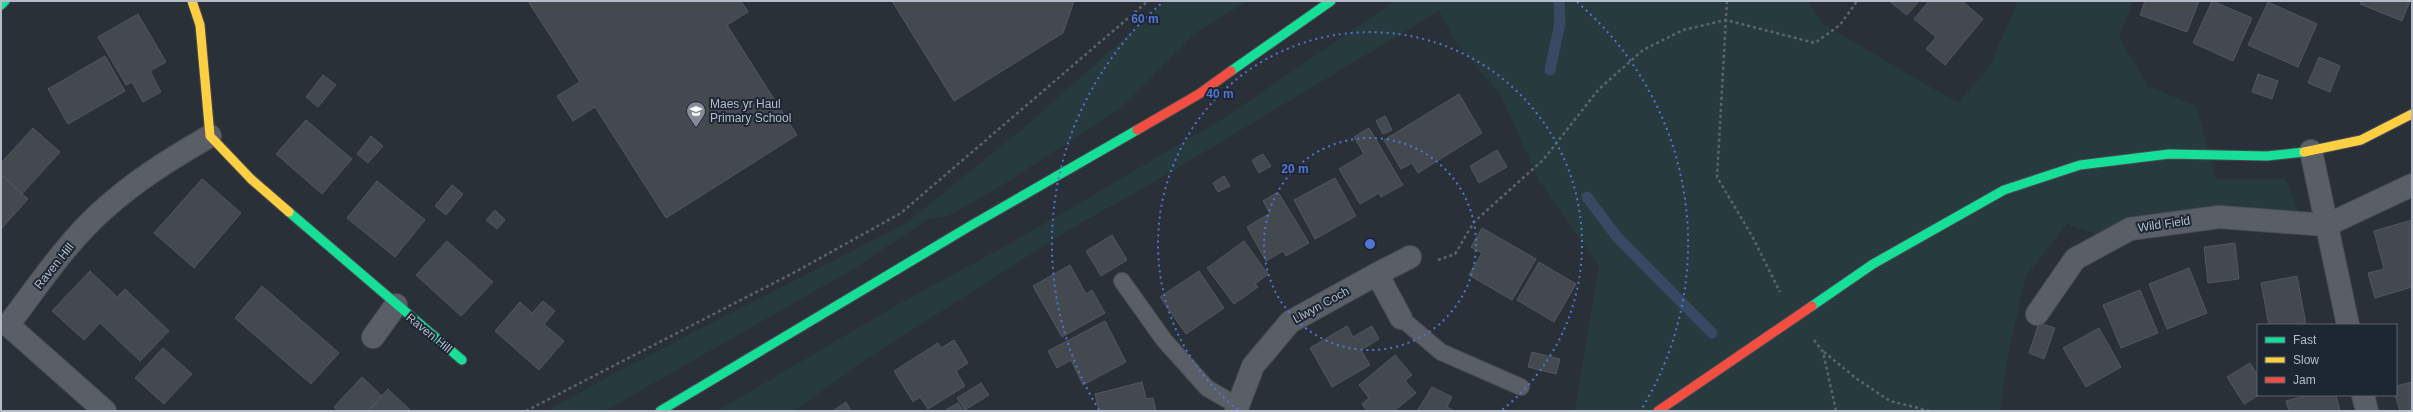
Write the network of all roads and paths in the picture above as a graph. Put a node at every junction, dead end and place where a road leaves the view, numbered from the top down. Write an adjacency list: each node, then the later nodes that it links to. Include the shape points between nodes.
1 (5, 1): 7 (street)
2 (192, 1): 10 (street, via 200,25)
3 (1148, 1): 31 (path, via 902,214)
4 (1331, 1): 32 (street, via 1199,94 970,226)
5 (1728, 1): 8 (path)
6 (1857, 1): 8 (path, via 1840,25 1815,43)
7 (1, 5)
8 (1726, 20): 14 (path, via 1683,30 1643,50 1599,89 1543,160 1474,222 1455,254 1431,262); 17 (path, via 1717,177 1752,236)
9 (2412, 114): 11 (street, via 2361,140)
10 (210, 136): 18 (street, Raven Hill, via 251,179); 22 (street, Raven Hill, via 152,170 103,210 70,244)
11 (2311, 151): 13 (street); 33 (street, via 2266,156 2169,154 2080,165 2004,190 1873,264)
12 (2412, 185): 13 (street, Wild Field)
13 (2327, 225): 19 (street, Wild Field, via 2219,217 2130,229 2075,259); 21 (street)
14 (1410, 257): 15 (street, Llwyn Coch)
15 (1377, 274): 20 (street); 29 (street, Llwyn Coch, via 1290,322 1254,366)
16 (1122, 281): 29 (lane, Llwyn Coch, via 1164,340 1207,388)
17 (1782, 296)
18 (396, 305): 24 (street, Raven Hill); 26 (street, Raven Hill)
19 (2037, 314)
20 (1402, 318): 27 (lane, via 1441,352)
21 (2348, 324)
22 (4, 329): 30 (street, Raven Hill)
23 (1810, 336): 25 (path)
24 (373, 337)
25 (1823, 352): 34 (path); 35 (path, via 1857,380 1890,401)
26 (462, 360)
27 (1521, 387)
28 (2363, 396): 36 (street)
29 (1237, 408)
30 (105, 411)
31 (526, 411)
32 (660, 411)
33 (1658, 411)
34 (1836, 411)
35 (1930, 411)
36 (2367, 411)

